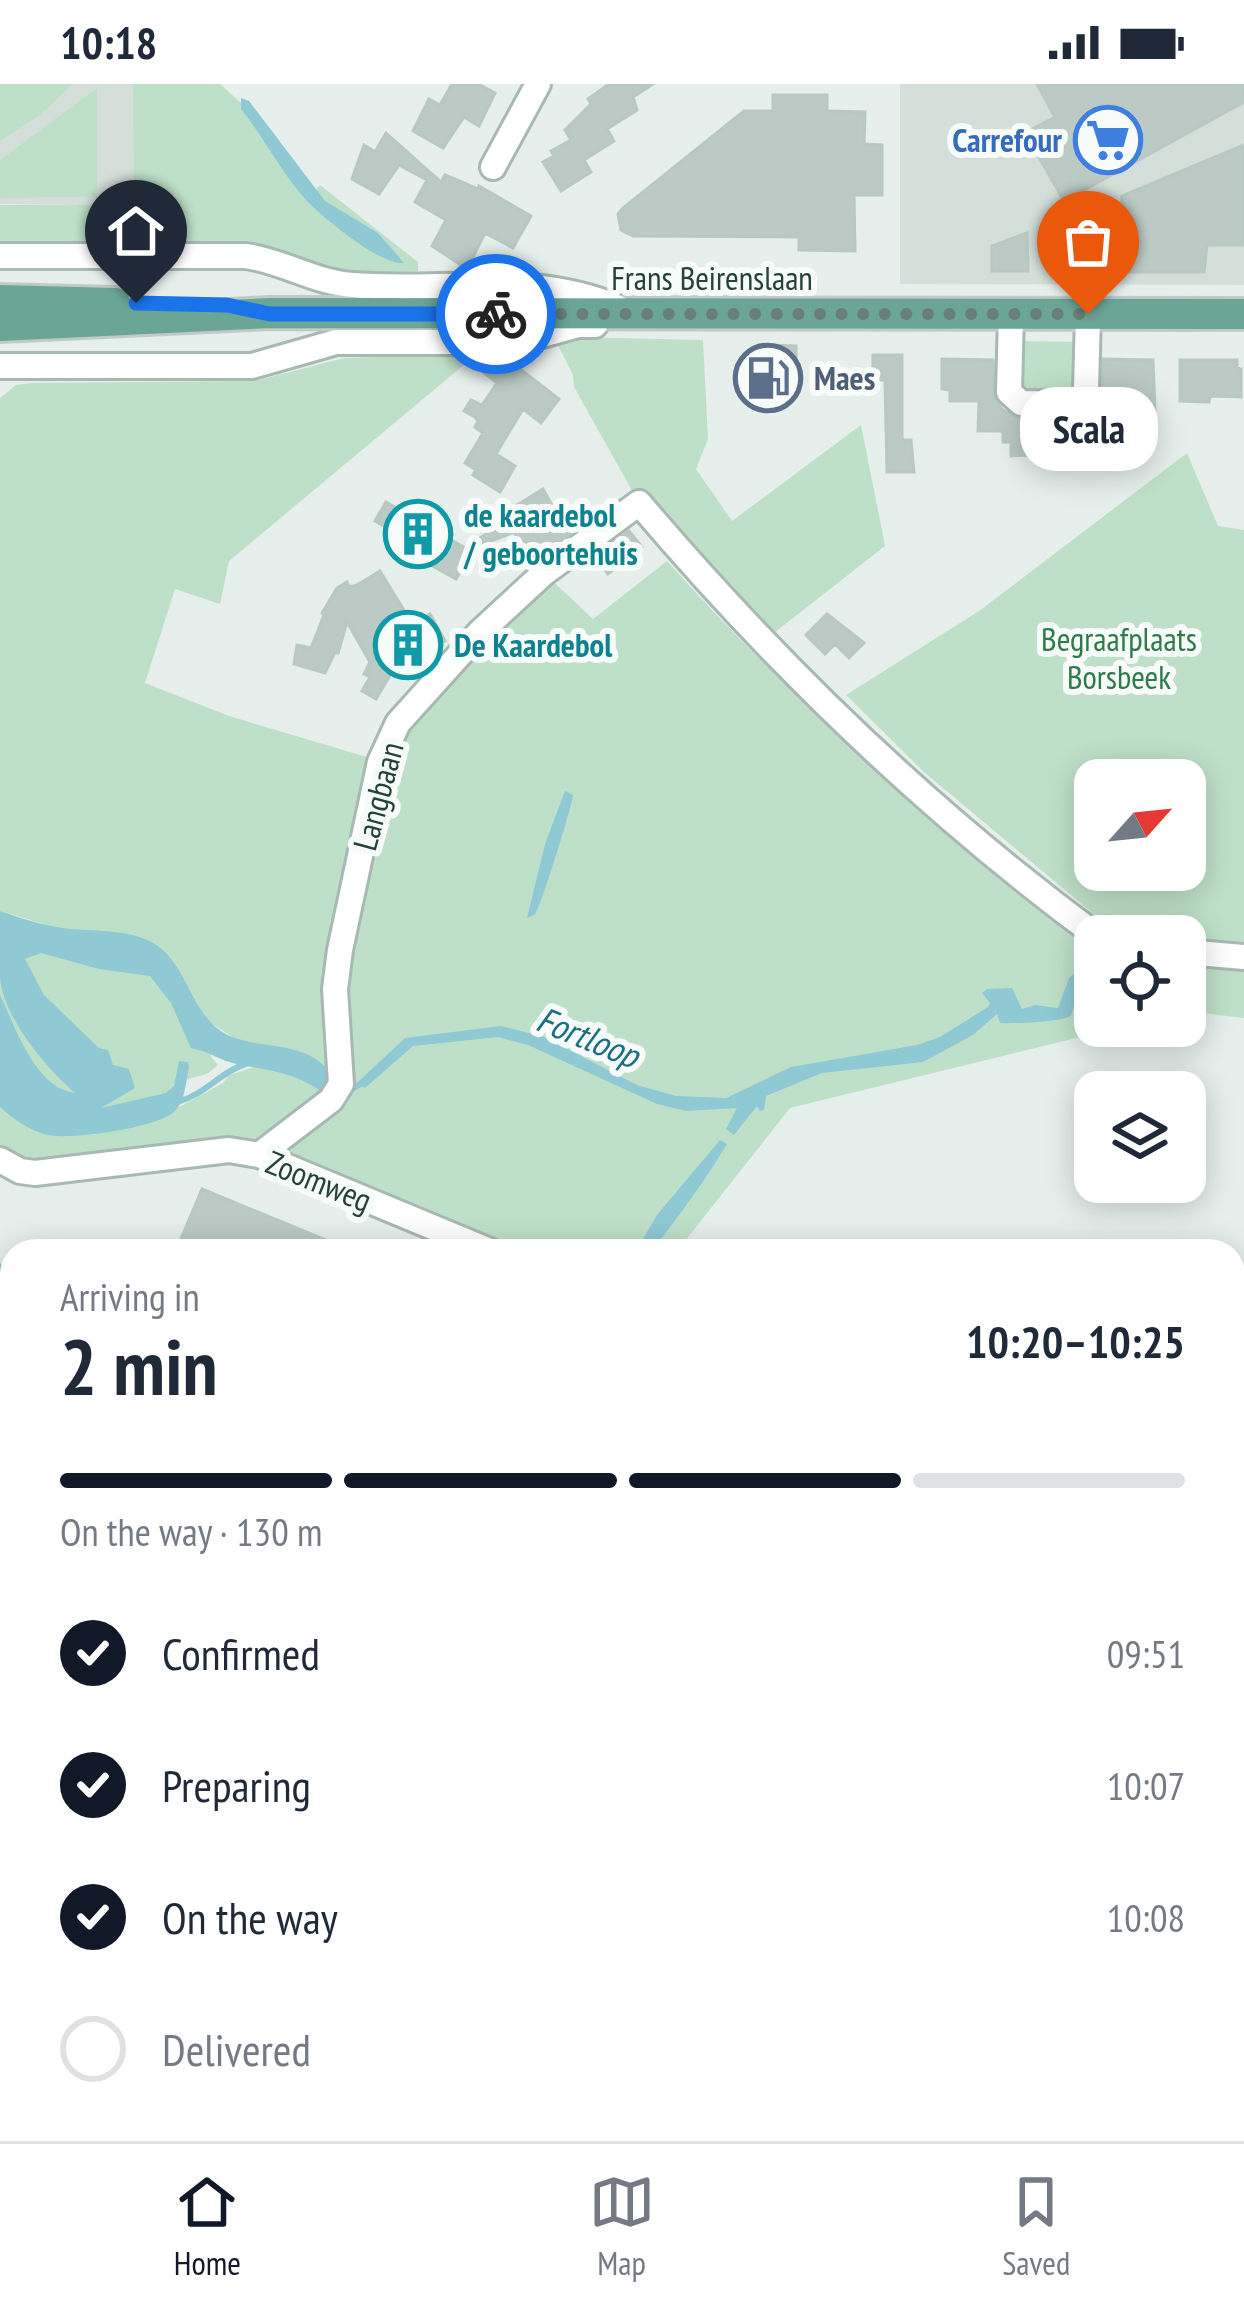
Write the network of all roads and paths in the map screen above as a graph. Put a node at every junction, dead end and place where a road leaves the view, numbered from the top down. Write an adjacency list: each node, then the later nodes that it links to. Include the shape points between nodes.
1 (538, 84): 2 (street)
2 (493, 167)
3 (0, 256): 6 (street, via 246,256 338,284 538,287)
4 (0, 300): 5 (main road, Frans Beirenslaan, via 227,305)
5 (270, 314): 6 (main road, Frans Beirenslaan); 10 (main road, Frans Beirenslaan)
6 (631, 314): 7 (main road, Frans Beirenslaan); 11 (street, via 517,342 351,341 252,366)
7 (1011, 314): 8 (main road, Frans Beirenslaan); 8 (street, via 1009,392 1021,403 1077,404 1086,390)
8 (1088, 314): 9 (main road, Frans Beirenslaan)
9 (1244, 314)
10 (0, 326)
11 (5, 371)
12 (1074, 917): 15 (street, Langbaan, via 830,706 638,503 480,632 391,736 340,950 337,1091)
13 (1206, 954): 14 (street)
14 (1244, 957)
15 (259, 1154): 16 (street, Zoomweg, via 230,1150 35,1173); 17 (street, Zoomweg)
16 (0, 1160)
17 (461, 1239)

